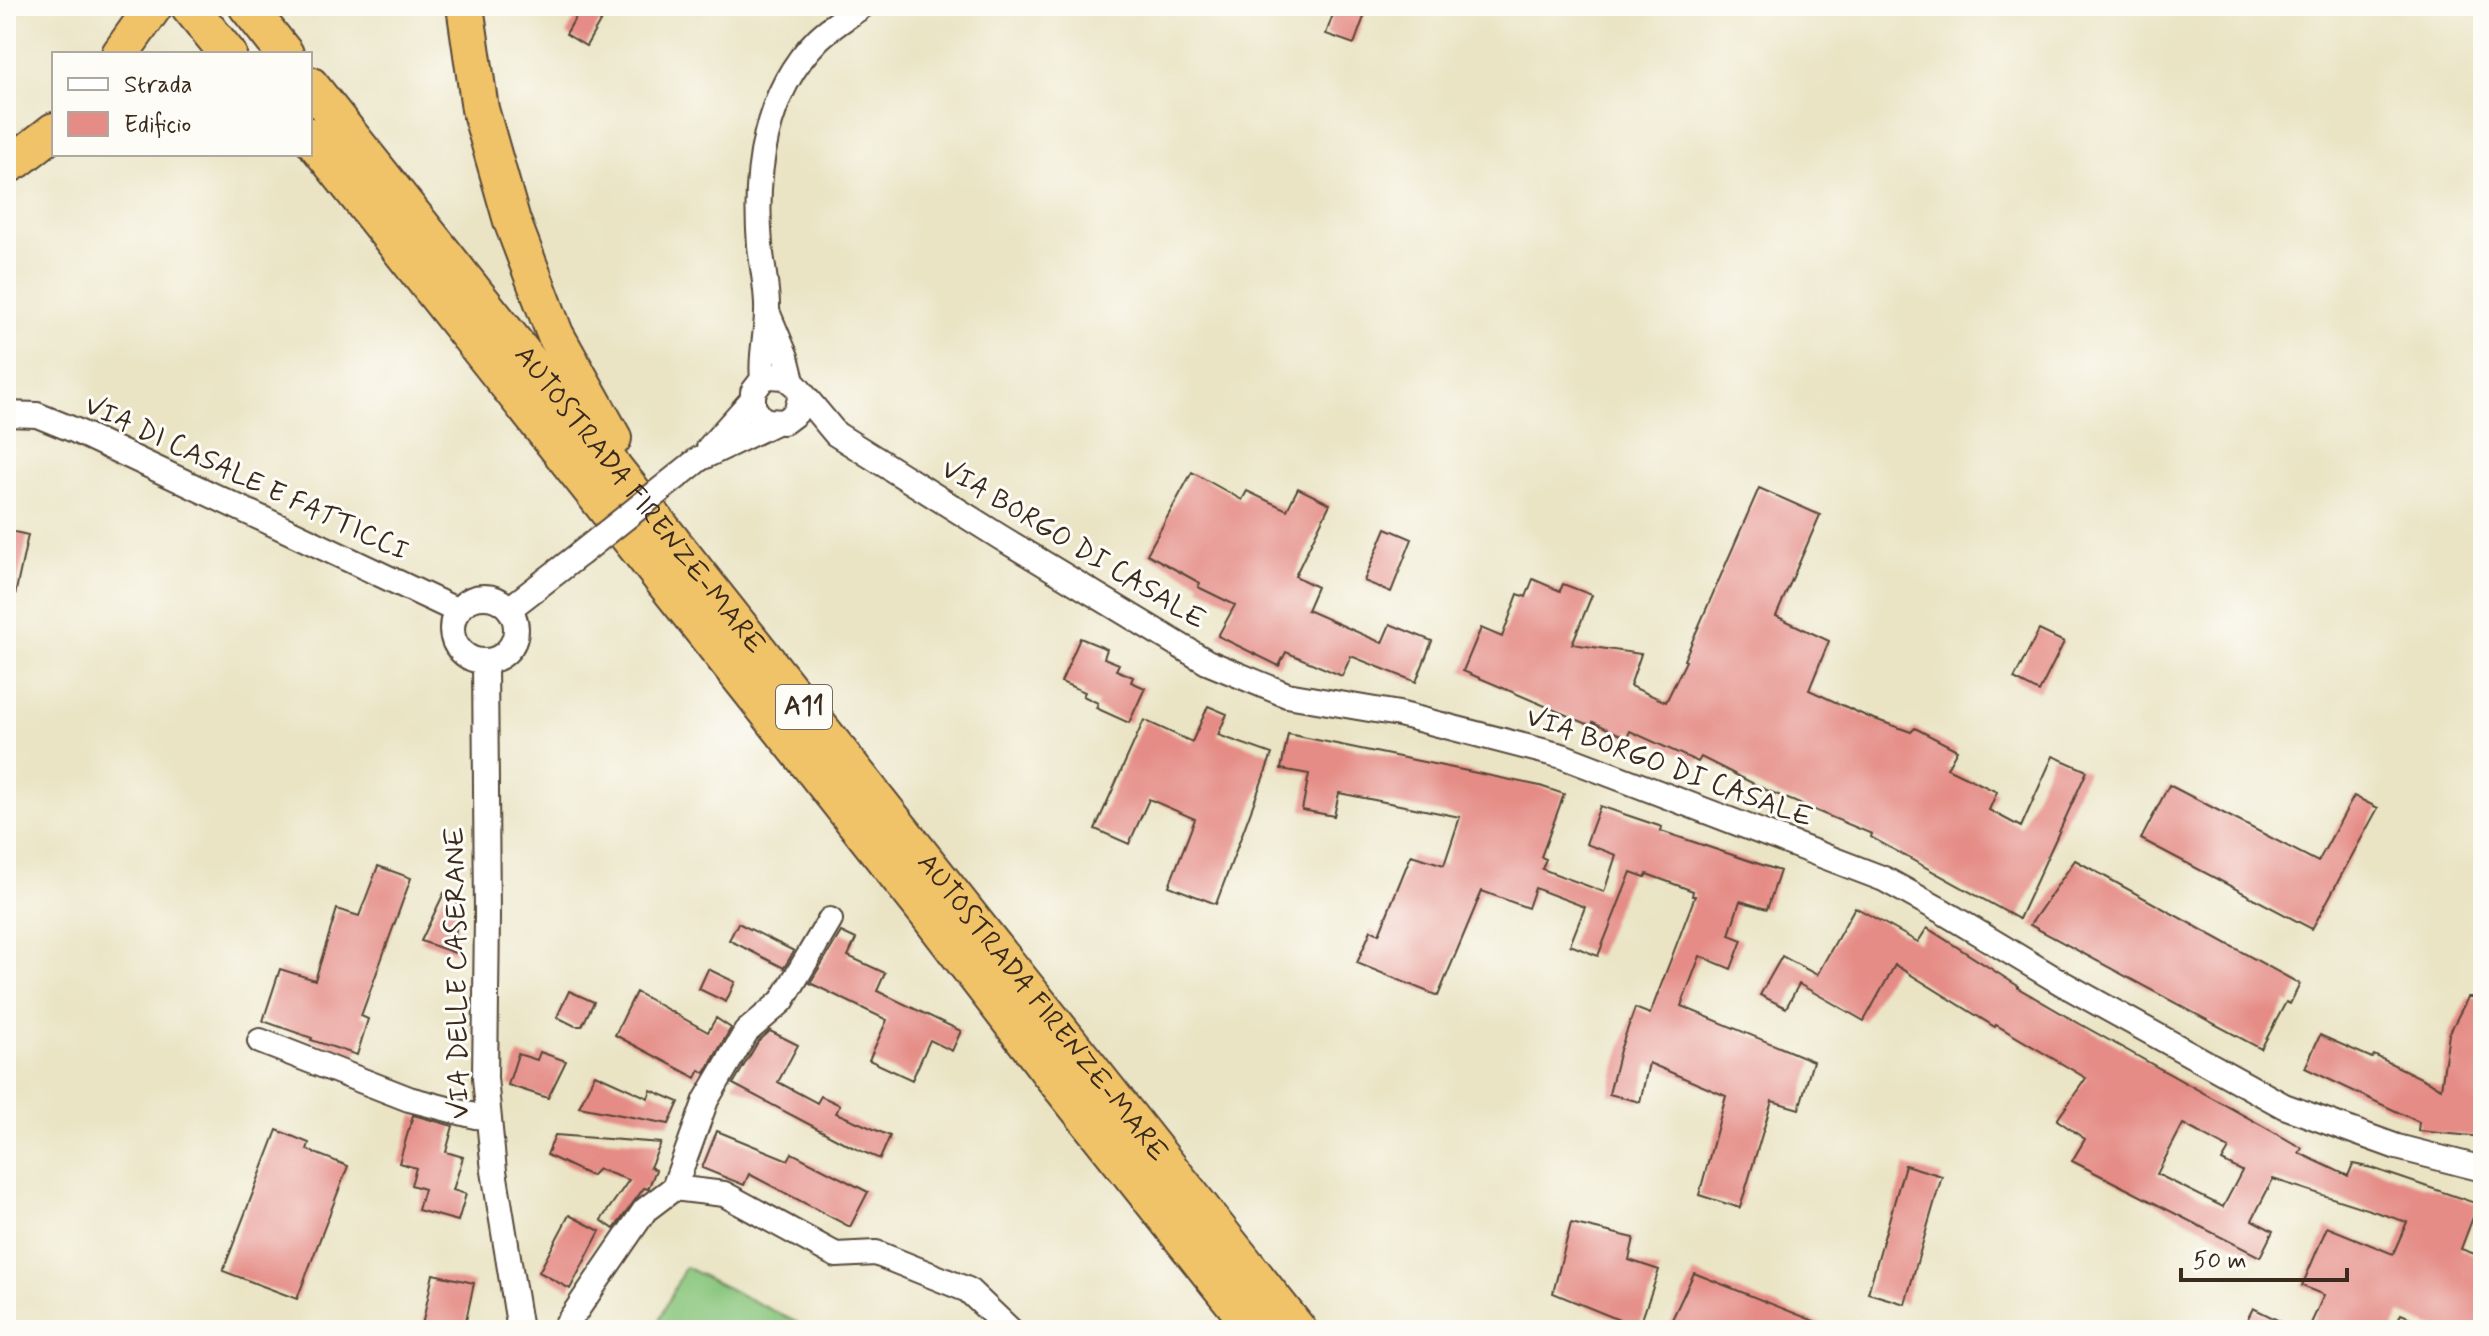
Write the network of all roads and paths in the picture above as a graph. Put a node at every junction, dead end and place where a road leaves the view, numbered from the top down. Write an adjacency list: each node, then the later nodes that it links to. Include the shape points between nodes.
1 (189, 6): 8 (highway)
2 (208, 6): 9 (highway)
3 (247, 6): 10 (highway)
4 (465, 6): 22 (highway, via 487,138 550,322 596,409)
5 (862, 6): 15 (street, via 806,52 769,122 759,210)
6 (150, 12): 7 (highway)
7 (121, 52)
8 (226, 52)
9 (244, 52)
10 (283, 52)
11 (312, 88): 22 (highway, AUTOSTRADA FIRENZE-MARE / A11)
12 (52, 133): 14 (highway)
13 (312, 139): 34 (highway, AUTOSTRADA FIRENZE-MARE / A11)
14 (6, 166)
15 (768, 311): 16 (street); 17 (street)
16 (795, 386): 17 (street, via 778,375); 19 (street, via 800,399 796,413); 20 (street, VIA BORGO DI CASALE)
17 (757, 390): 19 (street, via 756,413); 21 (street)
18 (6, 414): 24 (street, VIA DI CASALE E FATTICCI, via 37,415 74,430)
19 (779, 422): 20 (street, VIA BORGO DI CASALE); 21 (street)
20 (836, 434): 29 (street, VIA BORGO DI CASALE, via 1207,662 1287,695 1399,714 1562,756 1884,879 2284,1106 2397,1147)
21 (699, 459): 23 (street, bridge)
22 (694, 568): 35 (highway, AUTOSTRADA FIRENZE-MARE / A11)
23 (509, 609): 24 (street, via 482,598); 25 (street, via 516,625 514,642 502,656)
24 (458, 611): 25 (street, via 452,630 459,649)
25 (485, 661): 28 (street, VIA DELLE CASERANE)
26 (830, 920): 30 (street, via 782,1001 746,1032 706,1100)
27 (260, 1041): 28 (street, via 409,1099)
28 (487, 1117): 31 (street, VIA DELLE CASERANE)
29 (2483, 1169)
30 (674, 1188): 32 (street, via 645,1210); 33 (street, via 724,1194 836,1255 876,1253 968,1290)
31 (520, 1330)
32 (563, 1330)
33 (1010, 1330)
34 (1255, 1330)
35 (1298, 1330)

